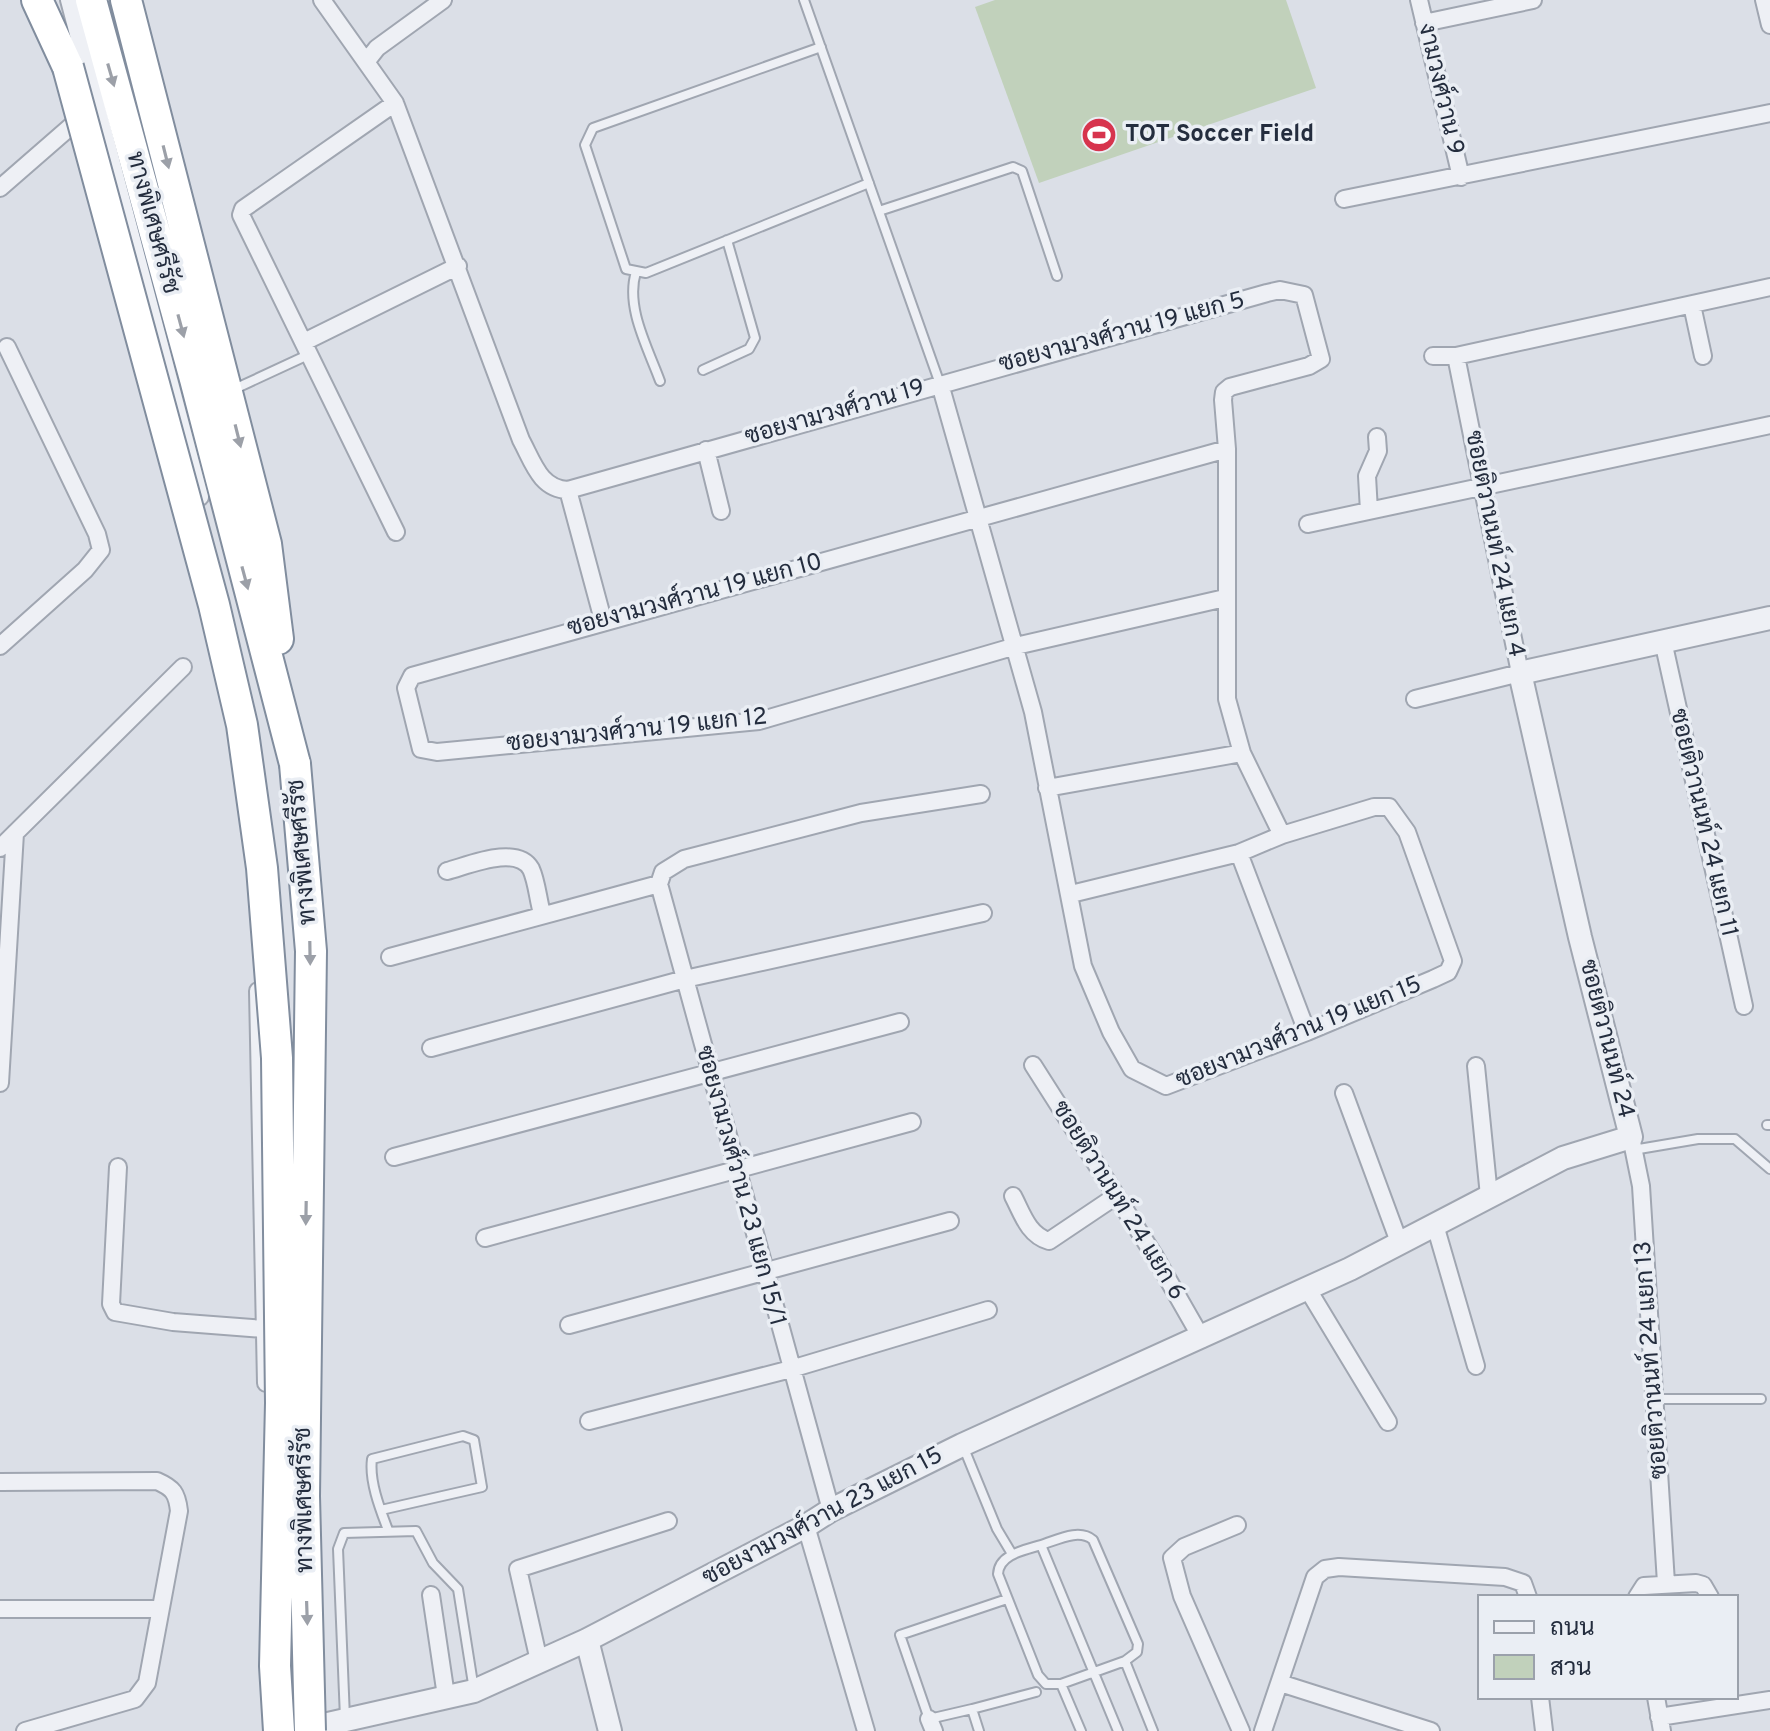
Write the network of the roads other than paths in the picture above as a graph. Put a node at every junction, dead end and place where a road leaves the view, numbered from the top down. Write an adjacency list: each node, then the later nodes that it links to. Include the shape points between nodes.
1 (37, 0): 16 (highway)
2 (52, 0): 16 (highway, ทางพิเศษศรีรัช)
3 (69, 0): 18 (street)
4 (91, 0): 62 (highway, ทางพิเศษศรีรัช, one-way to 62)
5 (126, 0): 62 (highway, one-way to 62, via 266,544)
6 (322, 0): 15 (street)
7 (443, 0): 15 (street, via 377,48)
8 (804, 0): 14 (lane)
9 (1419, 0): 12 (street, งามวงศ์วาน 9)
10 (1533, 0): 12 (street)
11 (1764, 0): 13 (street)
12 (1424, 23): 20 (street, งามวงศ์วาน 9)
13 (1770, 25)
14 (821, 47): 21 (lane); 27 (lane, via 593,128 585,145 626,269)
15 (366, 62): 17 (street)
16 (68, 67): 150 (highway, ทางพิเศษศรีรัช, bridge, via 214,605 242,725 262,868 277,1058)
17 (395, 103): 26 (street); 32 (street, via 243,209 241,215)
18 (96, 105): 22 (street); 104 (street, via 207,522 255,749)
19 (1770, 113): 20 (street)
20 (1461, 177): 23 (street)
21 (869, 183): 24 (lane); 25 (lane)
22 (0, 188)
23 (1344, 199)
24 (879, 211): 28 (lane, via 1013,167 1022,171); 38 (lane)
25 (727, 240): 27 (lane, via 646,273); 36 (lane, via 755,338 749,349)
26 (458, 266): 32 (street); 45 (street, via 521,440 542,479 555,489)
27 (636, 272): 37 (lane, via 633,304)
28 (1057, 276)
29 (1770, 287): 30 (street)
30 (1692, 305): 34 (street); 35 (street)
31 (7, 347): 55 (street, via 101,550)
32 (307, 348): 39 (lane); 50 (street)
33 (1433, 356): 34 (street)
34 (1456, 356): 44 (street, ซอยติวานนท์ 24 แยก 4)
35 (1703, 356)
36 (703, 370)
37 (660, 381)
38 (940, 384): 42 (street, ซอยงามวงศ์วาน 19 แยก 5, via 1267,293 1304,295 1321,359 1224,392); 43 (street, ซอยงามวงศ์วาน 19); 48 (street, ซอยงามวงศ์วาน 19)
39 (241, 386)
40 (1770, 425): 44 (street)
41 (1377, 437): 47 (street, via 1378,451 1367,476)
42 (1227, 449): 48 (street, ซอยงามวงศ์วาน 19 แยก 10); 51 (street)
43 (706, 450): 45 (street, ซอยงามวงศ์วาน 19); 46 (street)
44 (1482, 487): 47 (street); 58 (street, ซอยติวานนท์ 24 แยก 4)
45 (568, 490): 53 (street)
46 (721, 511)
47 (1369, 511): 49 (street)
48 (979, 519): 53 (street, ซอยงามวงศ์วาน 19 แยก 10); 56 (street, ซอยงามวงศ์วาน 19)
49 (1308, 524)
50 (396, 532)
51 (1225, 598): 56 (street); 61 (street, via 1227,699)
52 (1770, 618): 54 (street)
53 (603, 620): 59 (street, ซอยงามวงศ์วาน 19 แยก 10)
54 (1663, 641): 58 (street); 76 (street, ซอยติวานนท์ 24 แยก 11)
55 (0, 646)
56 (1016, 646): 59 (street, ซอยงามวงศ์วาน 19 แยก 12, via 759,721 437,752 421,749 406,688); 63 (street, ซอยงามวงศ์วาน 19)
57 (183, 667): 65 (street)
58 (1520, 673): 60 (street, ซอยติวานนท์ 24 แยก 4); 88 (street, ซอยติวานนท์ 24)
59 (412, 676)
60 (1415, 699)
61 (1242, 753): 63 (street); 66 (street)
62 (295, 764): 152 (highway, ทางพิเศษศรีรัช, one-way to 152, bridge, via 311,951 304,1465)
63 (1047, 788): 71 (street, ซอยงามวงศ์วาน 19)
64 (981, 794): 70 (street, via 861,813 684,859 663,872)
65 (15, 833): 67 (street); 78 (street)
66 (1282, 835): 68 (street); 79 (street, ซอยงามวงศ์วาน 19 แยก 15, via 1389,807 1407,832 1453,961 1448,972)
67 (0, 848)
68 (1239, 853): 71 (street); 79 (street)
69 (447, 871): 72 (street, via 509,857 522,861 530,868)
70 (659, 884): 72 (street); 75 (street, ซอยงามวงศ์วาน 23 แยก 15/1)
71 (1071, 894): 85 (street, ซอยงามวงศ์วาน 19, via 1083,966 1111,1032 1132,1069)
72 (542, 913): 74 (street)
73 (983, 913): 75 (street)
74 (390, 957)
75 (685, 979): 80 (street); 83 (street, ซอยงามวงศ์วาน 23 แยก 15/1)
76 (1744, 1006)
77 (900, 1022): 83 (street)
78 (2, 1028): 84 (street)
79 (1307, 1032): 85 (street, ซอยงามวงศ์วาน 19 แยก 15)
80 (431, 1048)
81 (1033, 1065): 94 (street, ซอยติวานนท์ 24 แยก 6)
82 (1476, 1066): 95 (street)
83 (708, 1074): 89 (street); 92 (street, ซอยงามวงศ์วาน 23 แยก 15/1)
84 (0, 1083)
85 (1166, 1086)
86 (1344, 1093): 99 (street)
87 (912, 1122): 92 (street)
88 (1632, 1143): 91 (lane, via 1735,1139); 95 (street, ซอยติวานนท์ 24, via 1563,1158); 108 (street, ซอยติวานนท์ 24 แยก 13, via 1641,1186)
89 (394, 1157)
90 (118, 1167): 104 (street, via 111,1304 115,1312)
91 (1770, 1169)
92 (735, 1173): 98 (street); 100 (street, ซอยงามวงศ์วาน 23 แยก 15/1)
93 (1013, 1196): 94 (street, via 1028,1226 1049,1241)
94 (1116, 1196): 105 (street, ซอยติวานนท์ 24 แยก 6)
95 (1489, 1196): 97 (street, ซอยติวานนท์ 24)
96 (950, 1221): 100 (street)
97 (1435, 1225): 99 (street, ซอยติวานนท์ 24); 106 (street)
98 (485, 1238)
99 (1399, 1242): 101 (street, ซอยติวานนท์ 24)
100 (763, 1273): 103 (street); 107 (street, ซอยงามวงศ์วาน 23 แยก 15/1)
101 (1307, 1288): 105 (street, ซอยติวานนท์ 24); 112 (street)
102 (988, 1310): 107 (street)
103 (569, 1325)
104 (264, 1329): 149 (street, via 272,1599)
105 (1202, 1339): 110 (street, ซอยติวานนท์ 24)
106 (1476, 1366)
107 (791, 1369): 111 (street); 116 (street, ซอยงามวงศ์วาน 23 แยก 15/1)
108 (1654, 1399): 109 (lane); 123 (street, ซอยติวานนท์ 24 แยก 13)
109 (1761, 1399)
110 (1063, 1401): 113 (street, ซอยงามวงศ์วาน 23 แยก 15)
111 (589, 1421)
112 (1388, 1422)
113 (962, 1445): 116 (street, ซอยงามวงศ์วาน 23 แยก 15); 122 (lane)
114 (0, 1482): 130 (street, via 157,1481 172,1487 179,1511)
115 (381, 1510): 115 (lane, via 371,1467 374,1457 463,1436 474,1440 482,1487); 120 (lane)
116 (831, 1510): 119 (street, ซอยงามวงศ์วาน 23 แยก 15)
117 (668, 1521): 132 (street, via 518,1569)
118 (1237, 1525): 159 (street, via 1184,1547 1172,1558 1182,1596)
119 (806, 1526): 131 (street, ซอยงามวงศ์วาน 23 แยก 15); 154 (street)
120 (388, 1530): 137 (lane, via 416,1531 433,1563 458,1589); 145 (lane, via 344,1533 338,1549)
121 (1041, 1545): 122 (lane); 133 (lane, via 1075,1535 1093,1540 1138,1644 1137,1652); 134 (lane)
122 (1012, 1554): 128 (lane, via 998,1567)
123 (1666, 1583): 126 (street, via 1644,1586); 127 (street, via 1696,1583)
124 (431, 1595): 139 (street)
125 (1527, 1595): 135 (street, via 1523,1583 1505,1577 1325,1569 1315,1577)
126 (1638, 1595)
127 (1709, 1595)
128 (1007, 1599): 136 (lane, via 1041,1681); 147 (lane, via 900,1635)
129 (0, 1609): 130 (street)
130 (160, 1609): 148 (street, via 147,1683 135,1699)
131 (587, 1640): 132 (street, ซอยงามวงศ์วาน 23 แยก 15); 153 (street)
132 (539, 1661): 137 (street, ซอยงามวงศ์วาน 23 แยก 15)
133 (1125, 1661): 134 (lane); 158 (lane)
134 (1094, 1673): 136 (lane); 157 (lane)
135 (1280, 1683): 160 (street); 161 (street)
136 (1061, 1684): 156 (lane)
137 (474, 1691): 139 (street, ซอยงามวงศ์วาน 23 แยก 15)
138 (1036, 1692): 144 (lane)
139 (446, 1696): 145 (street, ซอยงามวงศ์วาน 23 แยก 15)
140 (1540, 1699): 162 (street)
141 (1656, 1699): 146 (street)
142 (1770, 1700): 143 (street)
143 (1730, 1702): 146 (street)
144 (972, 1709): 147 (lane); 155 (lane)
145 (345, 1719): 151 (street, ซอยงามวงศ์วาน 23 แยก 15)
146 (1661, 1724)
147 (932, 1725)
148 (25, 1731)
149 (269, 1731)
150 (279, 1731)
151 (297, 1731)
152 (310, 1731)
153 (610, 1731)
154 (866, 1731)
155 (979, 1731)
156 (1081, 1731)
157 (1118, 1731)
158 (1153, 1731)
159 (1241, 1731)
160 (1263, 1731)
161 (1431, 1731)
162 (1544, 1731)

